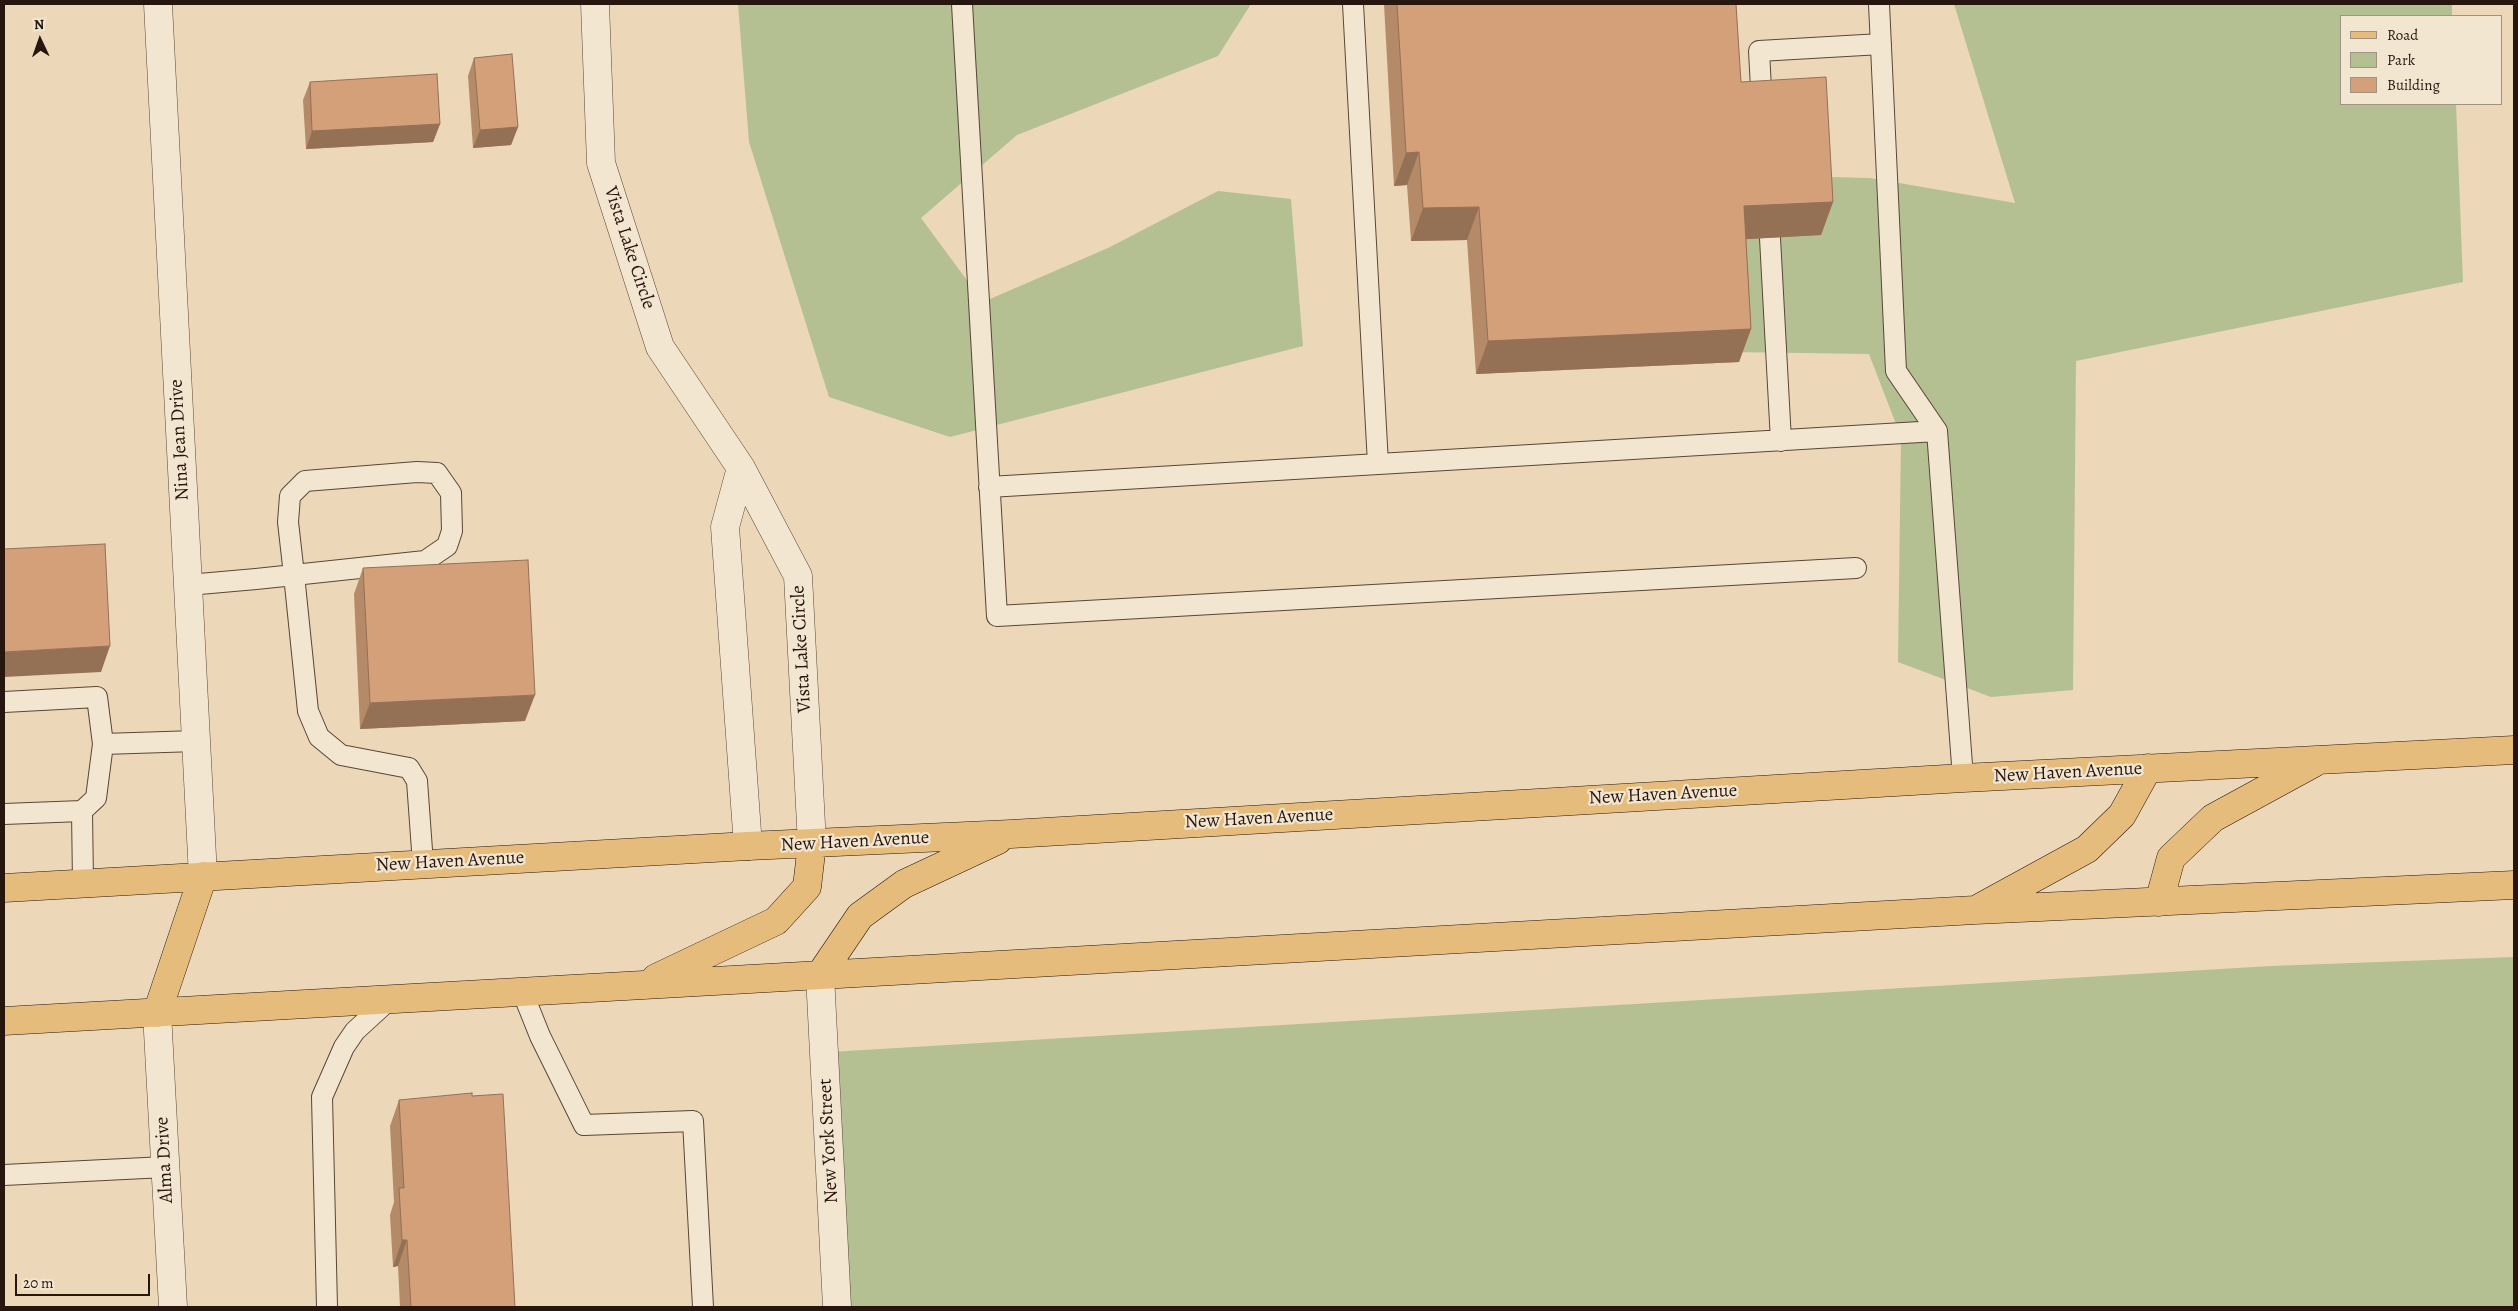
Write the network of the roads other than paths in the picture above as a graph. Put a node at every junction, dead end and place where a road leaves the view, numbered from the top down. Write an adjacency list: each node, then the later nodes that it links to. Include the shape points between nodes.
1 (158, 4): 16 (street, Nina Jean Drive)
2 (595, 4): 12 (street, Vista Lake Circle, via 601,163 660,347)
3 (962, 4): 13 (lane)
4 (1353, 4): 11 (lane)
5 (1879, 4): 6 (lane)
6 (1880, 44): 7 (lane, via 1759,51); 9 (lane, via 1896,371)
7 (1763, 113)
8 (1770, 238): 10 (lane)
9 (1937, 431): 10 (lane); 23 (lane)
10 (1781, 441): 11 (lane)
11 (1378, 464): 13 (lane)
12 (741, 468): 27 (street, Vista Lake Circle, via 798,576); 28 (street, via 724,527)
13 (989, 487): 14 (lane, via 997,616)
14 (1856, 568)
15 (294, 575): 15 (lane, via 425,560 447,546 452,532 451,493 438,473 305,481 290,496 288,522); 16 (lane); 29 (lane, via 308,711 320,737 341,755 409,768 416,781)
16 (188, 585): 18 (street, Nina Jean Drive)
17 (4, 702): 19 (lane, via 97,697)
18 (196, 741): 19 (lane); 30 (street, Nina Jean Drive)
19 (102, 744): 24 (lane, via 96,798)
20 (2514, 750): 21 (main road, New Haven Avenue)
21 (2320, 760): 22 (main road, New Haven Avenue); 34 (main road, via 2213,818 2171,858)
22 (2148, 768): 23 (main road, New Haven Avenue); 35 (main road, via 2122,815 2087,849)
23 (1963, 778): 26 (main road, New Haven Avenue)
24 (82, 811): 25 (lane); 31 (lane)
25 (4, 814)
26 (1011, 834): 27 (main road, New Haven Avenue); 36 (main road, via 904,884 860,916)
27 (812, 844): 28 (main road, New Haven Avenue); 37 (main road, via 807,887 776,921)
28 (748, 846): 29 (main road, New Haven Avenue)
29 (423, 864): 30 (main road, New Haven Avenue)
30 (203, 876): 31 (main road, New Haven Avenue); 40 (main road)
31 (83, 883): 33 (main road, New Haven Avenue)
32 (2514, 885): 34 (main road)
33 (4, 888)
34 (2159, 902): 35 (main road)
35 (1975, 910): 36 (main road)
36 (820, 975): 37 (main road); 47 (street, New York Street)
37 (644, 984): 38 (main road)
38 (522, 991): 39 (main road); 46 (lane, via 540,1036 584,1125 693,1121)
39 (390, 999): 40 (main road); 45 (lane, via 355,1031 344,1047 322,1097)
40 (157, 1013): 41 (main road); 42 (street, Alma Drive)
41 (4, 1021)
42 (165, 1167): 43 (lane); 44 (street, Alma Drive)
43 (4, 1175)
44 (173, 1307)
45 (327, 1307)
46 (702, 1307)
47 (837, 1307)

